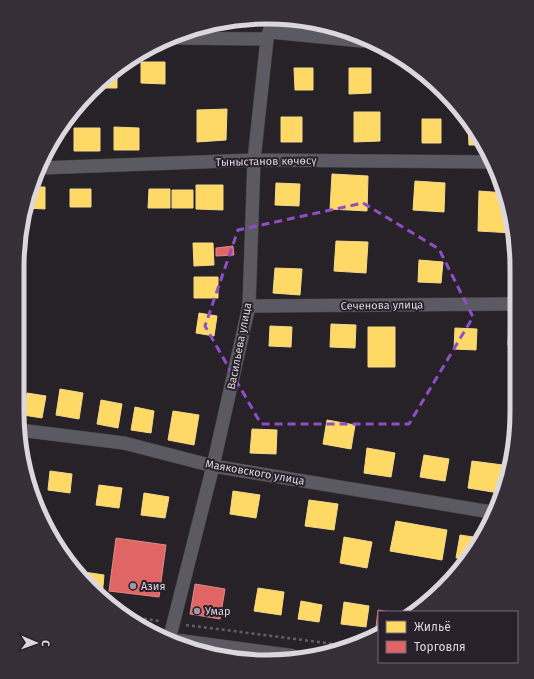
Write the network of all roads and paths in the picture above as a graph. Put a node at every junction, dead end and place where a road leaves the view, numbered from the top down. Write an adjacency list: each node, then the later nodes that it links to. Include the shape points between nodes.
1 (270, 31): 2 (street); 3 (street); 4 (street, Васильева улица)
2 (188, 37)
3 (355, 40)
4 (254, 160): 5 (street, Тыныстанов көчөсү); 6 (street, Тыныстанов көчөсү); 8 (street, Васильева улица)
5 (486, 162)
6 (45, 168)
7 (510, 304): 8 (street, Сеченова улица)
8 (248, 306): 10 (street, Васильева улица)
9 (25, 431): 10 (street, Маяковского улица, via 124,443)
10 (213, 466): 11 (street, Маяковского улица); 13 (street, Васильева улица)
11 (489, 512)
12 (138, 618): 13 (path)
13 (172, 623): 14 (street, Васильева улица); 15 (path)
14 (170, 635)
15 (338, 644)
16 (210, 648): 17 (main road)
17 (256, 654)

